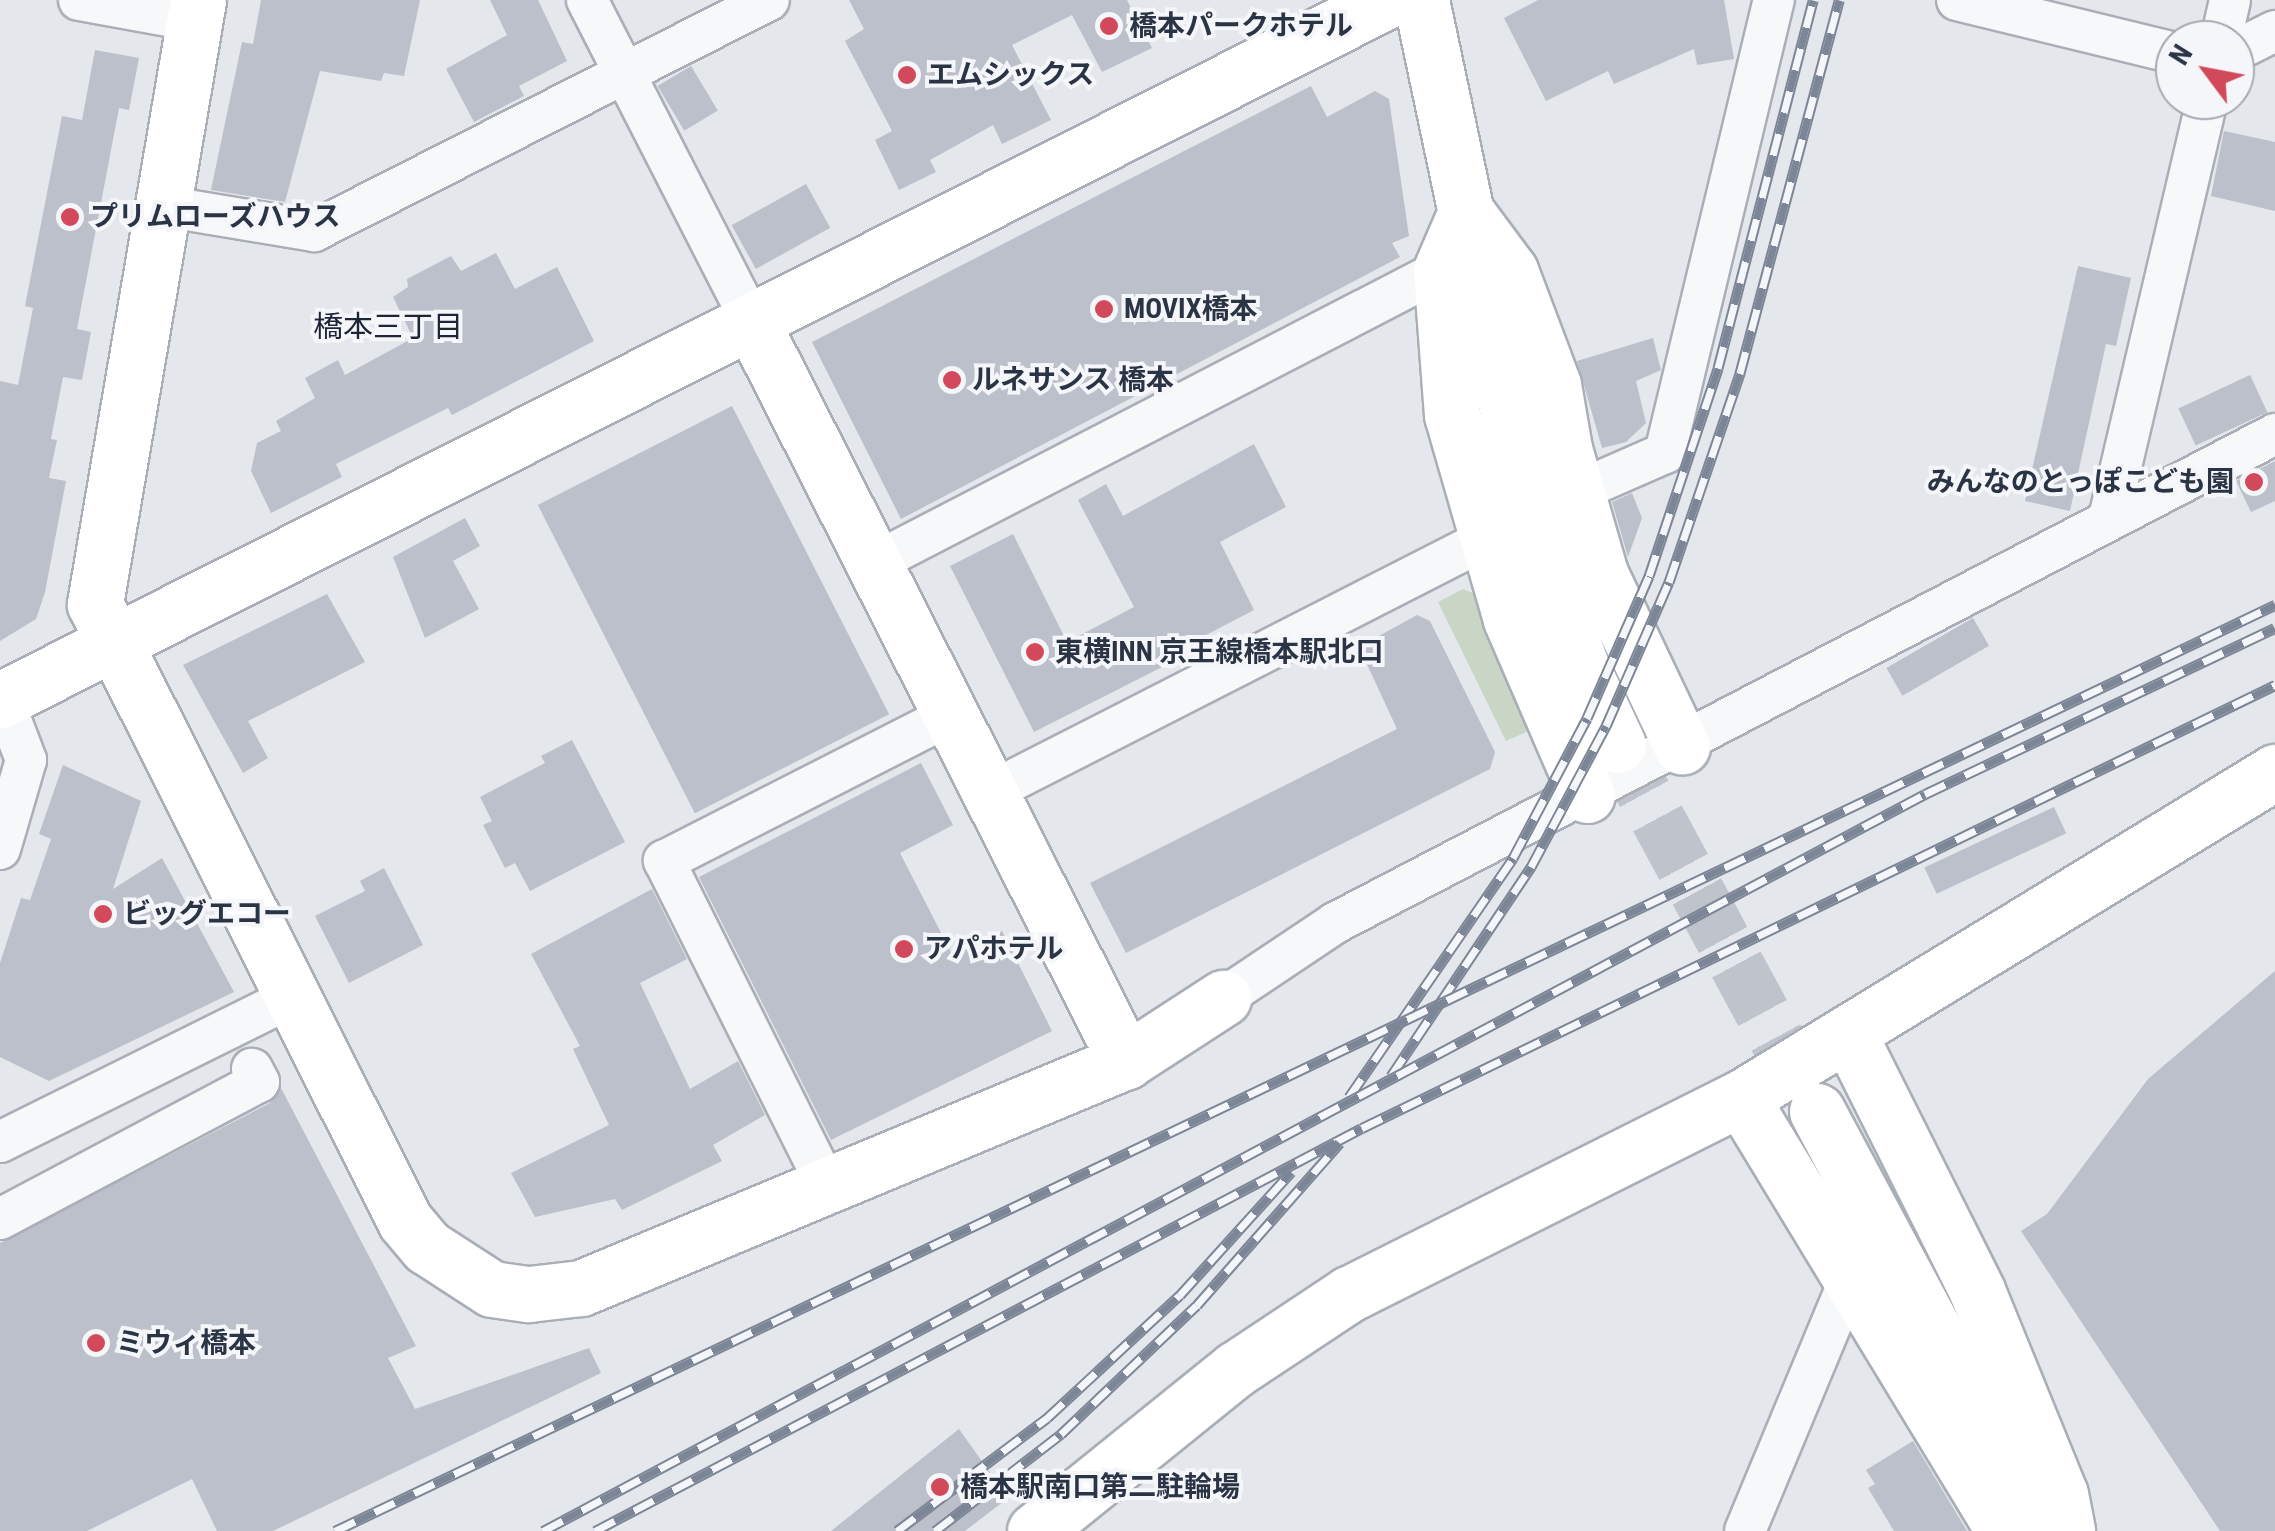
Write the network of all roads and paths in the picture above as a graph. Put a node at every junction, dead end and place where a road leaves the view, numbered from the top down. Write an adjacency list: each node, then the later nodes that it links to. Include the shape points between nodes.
1 (79, 0): 8 (street)
2 (587, 0): 10 (street)
3 (769, 0): 10 (street)
4 (1388, 0): 15 (street)
5 (1421, 0): 13 (street)
6 (1774, 0): 17 (street, via 1664,453)
7 (1956, 0): 9 (street)
8 (196, 10): 12 (street)
9 (2155, 48)
10 (625, 73): 12 (street, via 314,231); 15 (street)
11 (2201, 120): 18 (street)
12 (164, 206): 21 (street, via 98,559 95,604)
13 (1466, 212): 14 (street); 17 (street, via 1510,271 1553,385); 24 (street, via 1533,530 1581,666)
14 (1440, 270): 19 (street, via 1452,415); 20 (street)
15 (751, 321): 20 (street); 21 (street)
16 (2275, 434): 18 (street)
17 (1576, 492): 25 (street, via 1600,574)
18 (2110, 518): 25 (street)
19 (1484, 540): 27 (street); 28 (street)
20 (874, 563): 23 (street)
21 (113, 643): 22 (street); 30 (street)
22 (2, 699): 29 (street, via 26,760)
23 (950, 715): 27 (street); 38 (street, via 664,861)
24 (1618, 745)
25 (1682, 747): 28 (street)
26 (2275, 772): 32 (street)
27 (990, 792): 33 (street)
28 (1587, 794): 31 (street, via 1336,923)
29 (0, 850)
30 (292, 997): 37 (street); 38 (street, via 406,1221 442,1261 492,1288 529,1294 581,1288)
31 (1223, 998): 33 (street)
32 (1849, 1035): 35 (street); 45 (street, via 1977,1291 2060,1494)
33 (1126, 1061): 38 (street)
34 (252, 1068): 39 (street, via 259,1082)
35 (1740, 1098): 40 (street); 41 (street, via 1349,1294 1236,1369)
36 (1817, 1111): 44 (street)
37 (0, 1142)
38 (827, 1186)
39 (0, 1219)
40 (1848, 1280): 42 (street); 43 (street)
41 (1035, 1531)
42 (1745, 1531)
43 (2004, 1531)
44 (2042, 1531)
45 (2067, 1531)

